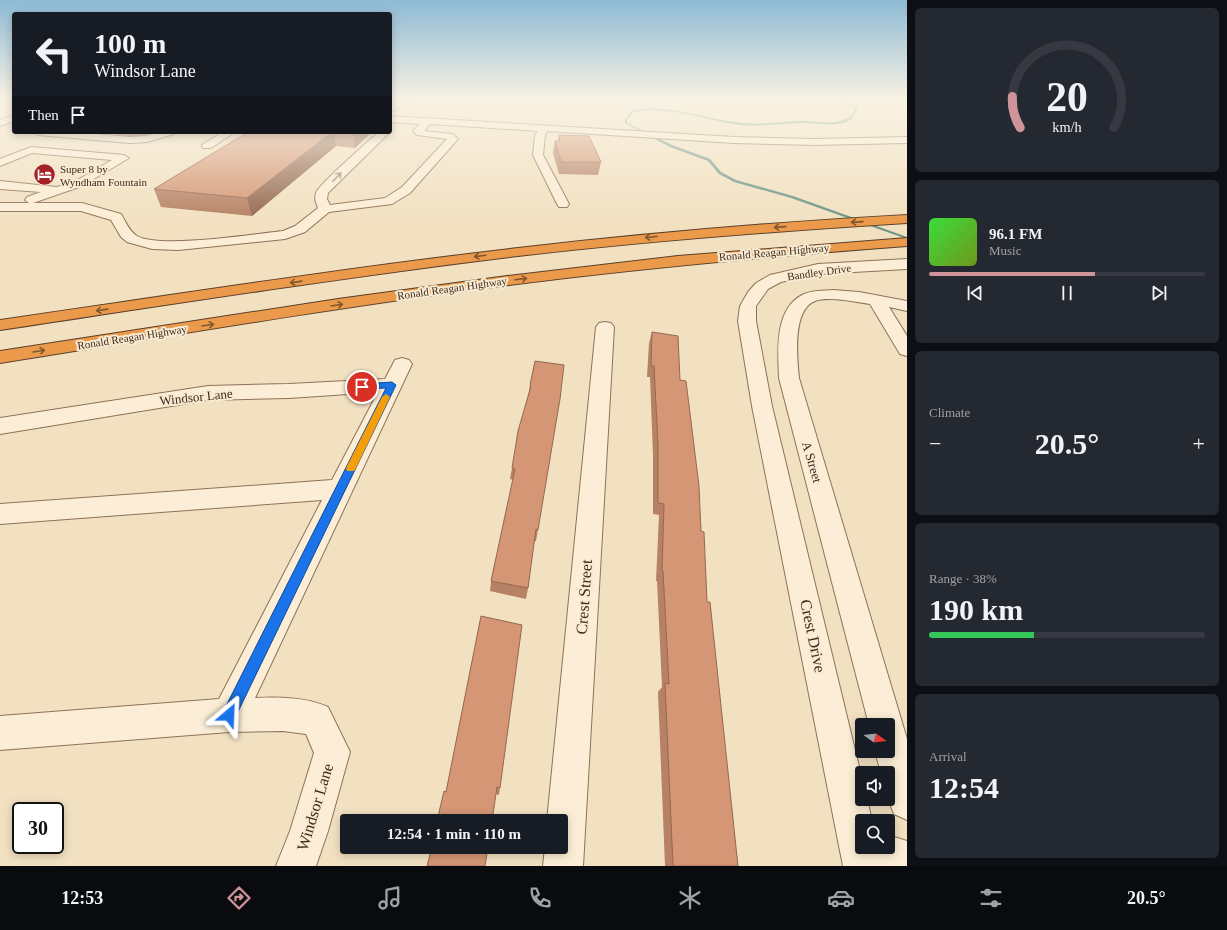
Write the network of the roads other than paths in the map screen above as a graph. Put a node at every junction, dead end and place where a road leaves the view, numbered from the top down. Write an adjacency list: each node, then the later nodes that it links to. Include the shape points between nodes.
1 (216, 140): 7 (street)
2 (375, 140): 13 (street, one-way to 2, via 321,199 322,192)
3 (452, 140): 13 (street, via 406,190 388,201)
4 (539, 140): 11 (street, via 538,155)
5 (740, 140): 6 (street)
6 (879, 140)
7 (207, 146)
8 (0, 163): 10 (street, via 31,150 124,158 78,184)
9 (0, 185): 10 (street)
10 (60, 190): 12 (street)
11 (563, 204)
12 (6, 207): 13 (street, via 82,207 116,217 135,241 178,246 285,235 300,229)
13 (325, 209)
14 (901, 219): 19 (highway, Ronald Reagan Highway, one-way to 19, via 637,239 519,252 389,268)
15 (907, 242): 22 (highway, Ronald Reagan Highway, one-way to 15, via 458,287 688,260)
16 (907, 264): 23 (street, Bandley Drive, via 818,269 776,278 762,286 748,306 747,321)
17 (876, 300): 18 (street, A Street); 21 (street); 28 (street, A Street, via 834,296 811,297 794,313 788,337 789,378)
18 (907, 306)
19 (0, 325)
20 (605, 328): 36 (street, Crest Street)
21 (907, 350)
22 (0, 357)
23 (762, 406): 32 (street, Crest Drive)
24 (1, 426): 25 (street, Windsor Lane, via 208,393 289,391 397,375)
25 (340, 489): 26 (street); 27 (street, Windsor Lane)
26 (0, 514)
27 (229, 715): 29 (street, Windsor Lane); 35 (street, Windsor Lane, via 283,714 316,719 332,752 309,832)
28 (884, 718)
29 (0, 733)
30 (895, 758): 31 (street)
31 (907, 801)
32 (855, 815)
33 (879, 854): 34 (street)
34 (907, 861)
35 (296, 866)
36 (563, 866)

